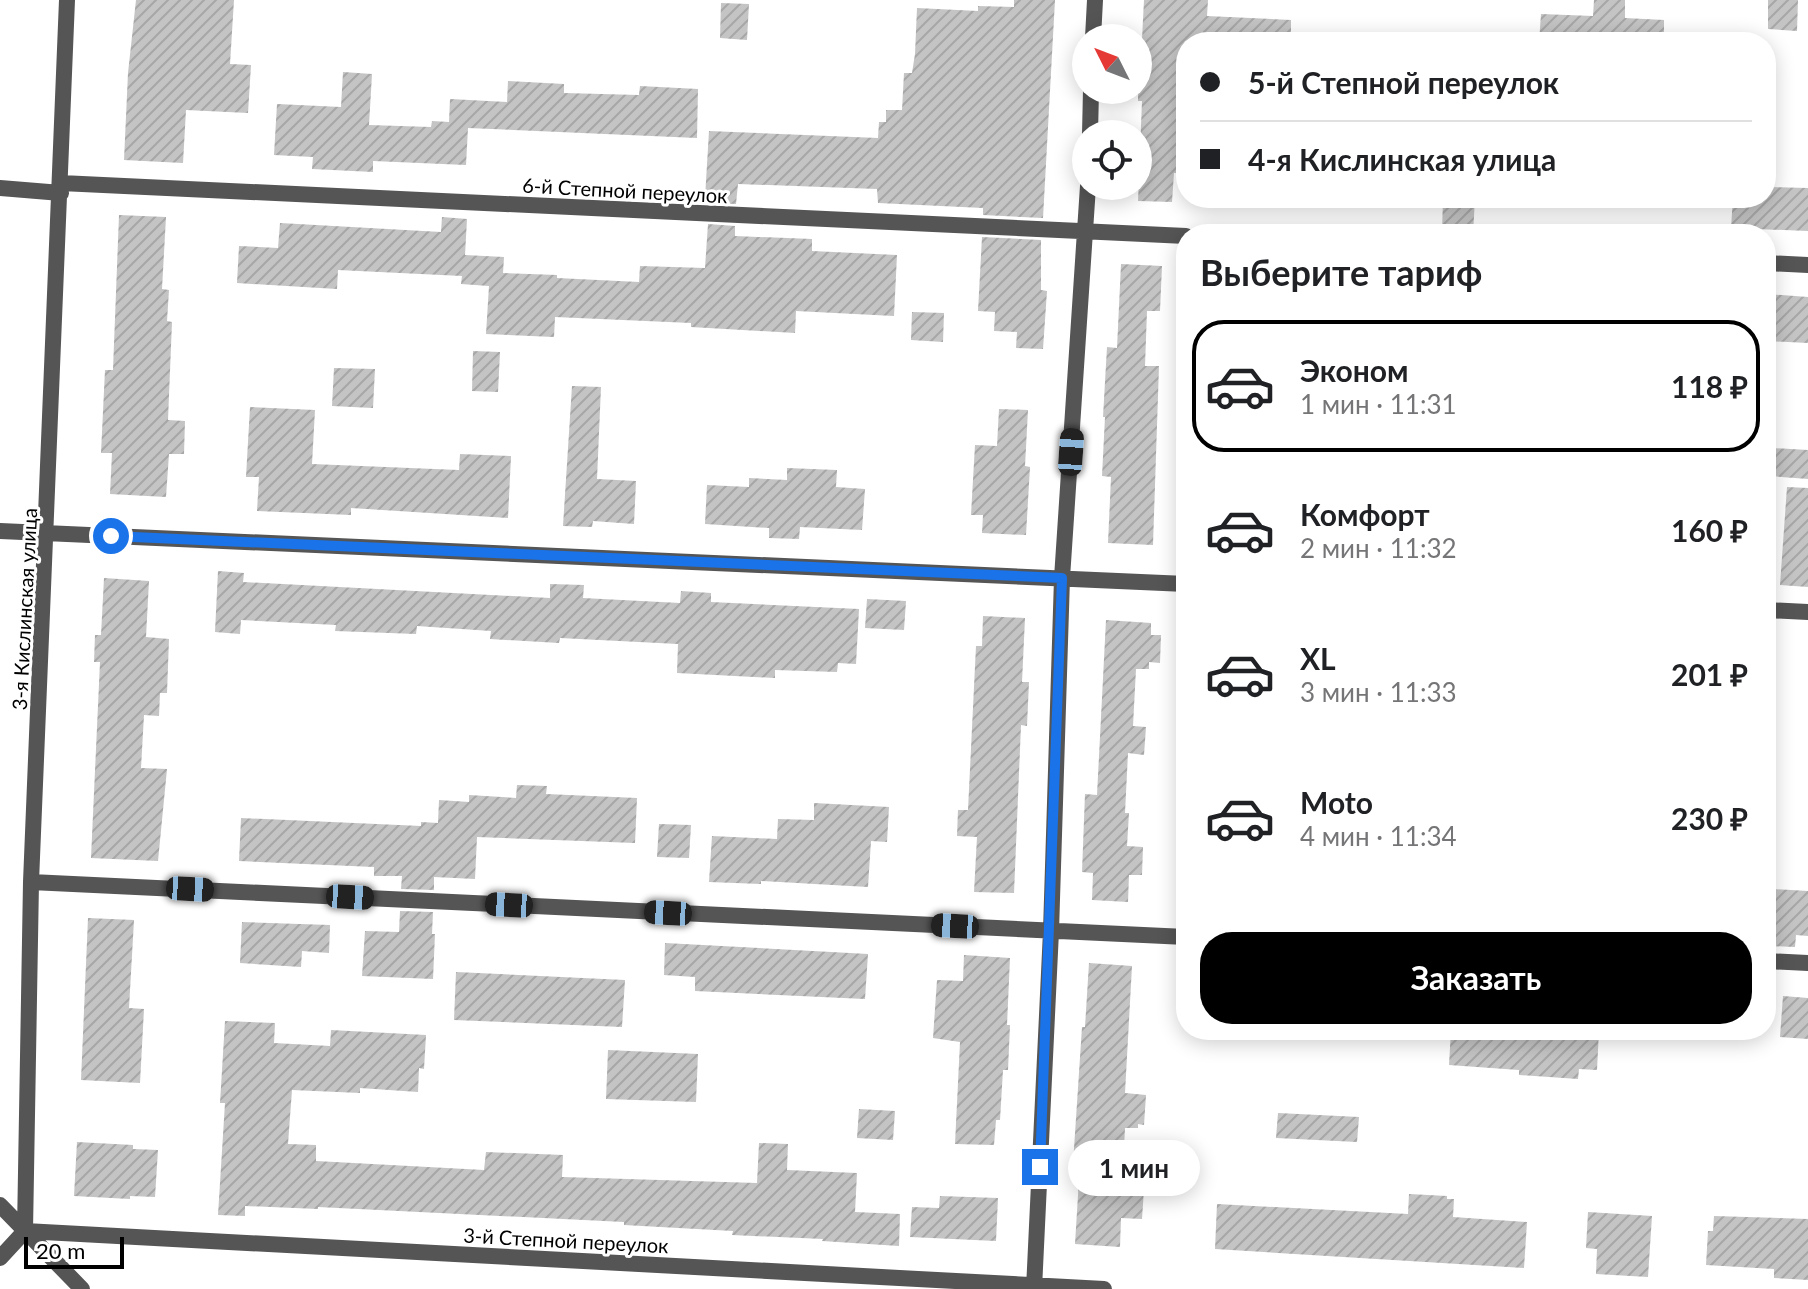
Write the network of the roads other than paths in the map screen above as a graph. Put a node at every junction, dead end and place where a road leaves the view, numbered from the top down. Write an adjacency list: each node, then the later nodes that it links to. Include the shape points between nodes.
1 (67, 0): 5 (street, 3-я Кислинская улица)
2 (1095, 0): 3 (street)
3 (1094, 24)
4 (0, 188): 5 (street, 6-й Степной переулок)
5 (61, 188): 7 (street, 6-й Степной переулок); 12 (street, 3-я Кислинская улица)
6 (1087, 200): 7 (street)
7 (1086, 232): 8 (street, 6-й Степной переулок); 13 (street)
8 (1176, 236)
9 (1776, 263): 10 (street)
10 (1808, 265)
11 (0, 531): 12 (street)
12 (47, 533): 13 (street); 17 (street, 3-я Кислинская улица)
13 (1062, 578): 14 (street); 18 (street)
14 (1176, 584)
15 (1776, 610): 16 (street)
16 (1808, 612)
17 (31, 882): 18 (street); 23 (street, 3-я Кислинская улица)
18 (1051, 931): 19 (street); 25 (street)
19 (1176, 937)
20 (1776, 961): 21 (street)
21 (1808, 963)
22 (0, 1205): 23 (street)
23 (25, 1231): 24 (street); 25 (street, 3-й Степной переулок); 26 (street)
24 (0, 1258)
25 (1034, 1287): 27 (street, 3-й Степной переулок)
26 (82, 1289)
27 (1104, 1289)

